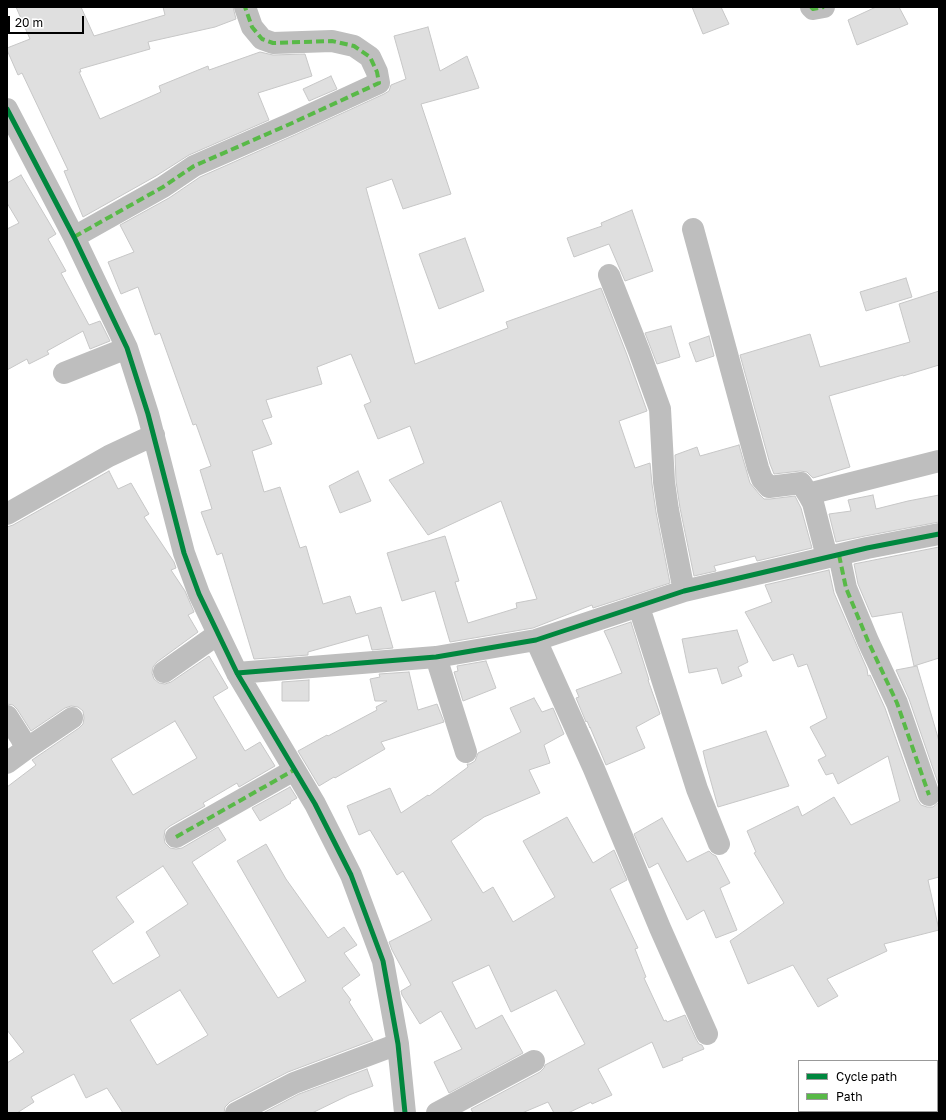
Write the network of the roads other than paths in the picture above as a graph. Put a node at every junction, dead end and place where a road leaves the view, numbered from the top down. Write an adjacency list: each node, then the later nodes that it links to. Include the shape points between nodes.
1 (245, 7): 6 (street, via 252,27 262,39 273,43 332,40 354,46 370,58 379,83 194,166 163,187)
2 (811, 7): 3 (street)
3 (824, 7)
4 (7, 109): 6 (street)
5 (694, 229): 12 (street, via 762,479 769,487 801,483)
6 (74, 237): 8 (street)
7 (609, 275): 16 (street, via 660,409 664,482)
8 (127, 348): 9 (street); 10 (street)
9 (64, 373)
10 (154, 435): 13 (street, via 110,456); 18 (street, via 184,553 199,594)
11 (939, 461): 12 (street)
12 (808, 494): 15 (street)
13 (7, 514)
14 (939, 534): 15 (street)
15 (833, 556): 16 (street); 29 (street, via 897,703)
16 (684, 591): 17 (street)
17 (639, 607): 19 (street); 31 (street, via 698,789)
18 (218, 634): 21 (street); 22 (street)
19 (536, 640): 20 (street); 32 (street)
20 (436, 657): 22 (street); 26 (street)
21 (164, 672)
22 (237, 674): 28 (street)
23 (7, 716): 25 (street)
24 (72, 718): 25 (street)
25 (26, 750): 27 (street)
26 (466, 752)
27 (7, 763)
28 (294, 770): 30 (street); 33 (street, via 315,804 351,875 383,961)
29 (929, 795)
30 (176, 837)
31 (719, 844)
32 (707, 1034)
33 (398, 1044): 35 (street, via 294,1083); 36 (street)
34 (534, 1061): 37 (street)
35 (236, 1113)
36 (405, 1113)
37 (437, 1113)

